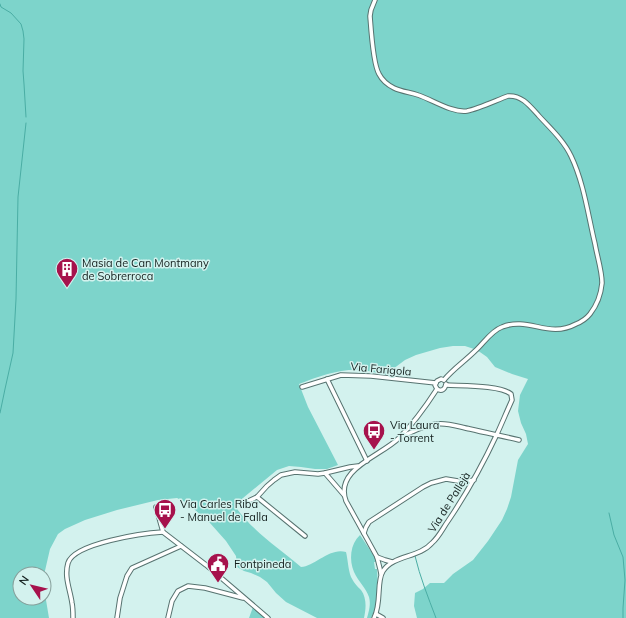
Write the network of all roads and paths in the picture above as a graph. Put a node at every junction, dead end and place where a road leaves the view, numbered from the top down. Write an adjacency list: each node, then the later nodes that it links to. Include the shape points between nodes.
1 (375, 0): 3 (street, via 370,16 375,62 378,73 387,84 461,111 474,109 508,96 519,97 528,103 565,144 578,171 600,267 601,292 594,308 584,320 560,330 524,324 501,327)
2 (327, 379): 4 (street, Via Farigola, via 349,375); 6 (street, Via Farigola); 11 (street)
3 (444, 380): 4 (street, via 439,379); 5 (street)
4 (436, 383): 7 (street)
5 (446, 385): 7 (street, via 444,390); 8 (street, Via de Pallejà, via 489,387 511,394 512,400)
6 (302, 387)
7 (437, 389): 9 (street)
8 (497, 435): 9 (street, via 442,423 424,427); 10 (street); 14 (street, Via de Pallejà)
9 (397, 440): 11 (street)
10 (519, 440)
11 (367, 461): 12 (street)
12 (359, 466): 13 (street); 17 (street, via 345,482)
13 (325, 473): 17 (street); 18 (street, via 295,472 281,475)
14 (474, 480): 15 (street); 16 (street, Via de Pallejà)
15 (464, 482): 16 (street); 22 (street, via 446,479 431,483)
16 (466, 491): 28 (street, Via de Pallejà, via 432,544 421,552)
17 (344, 495): 21 (street)
18 (257, 497): 19 (street); 25 (street)
19 (242, 504)
20 (156, 507): 23 (street)
21 (357, 521): 22 (street); 24 (street)
22 (369, 522): 24 (street)
23 (163, 532): 26 (street); 32 (street, via 108,542 87,548 71,558 67,578)
24 (364, 534): 27 (street)
25 (305, 536)
26 (181, 546): 30 (street); 33 (street, via 132,568 120,598)
27 (377, 556): 28 (street); 29 (street)
28 (392, 562): 29 (street)
29 (381, 576): 31 (street, via 379,603)
30 (245, 599): 34 (street, via 188,586 178,591 172,601); 35 (street)
31 (375, 616): 36 (street)
32 (73, 618)
33 (117, 618)
34 (168, 618)
35 (268, 618)
36 (383, 618)

